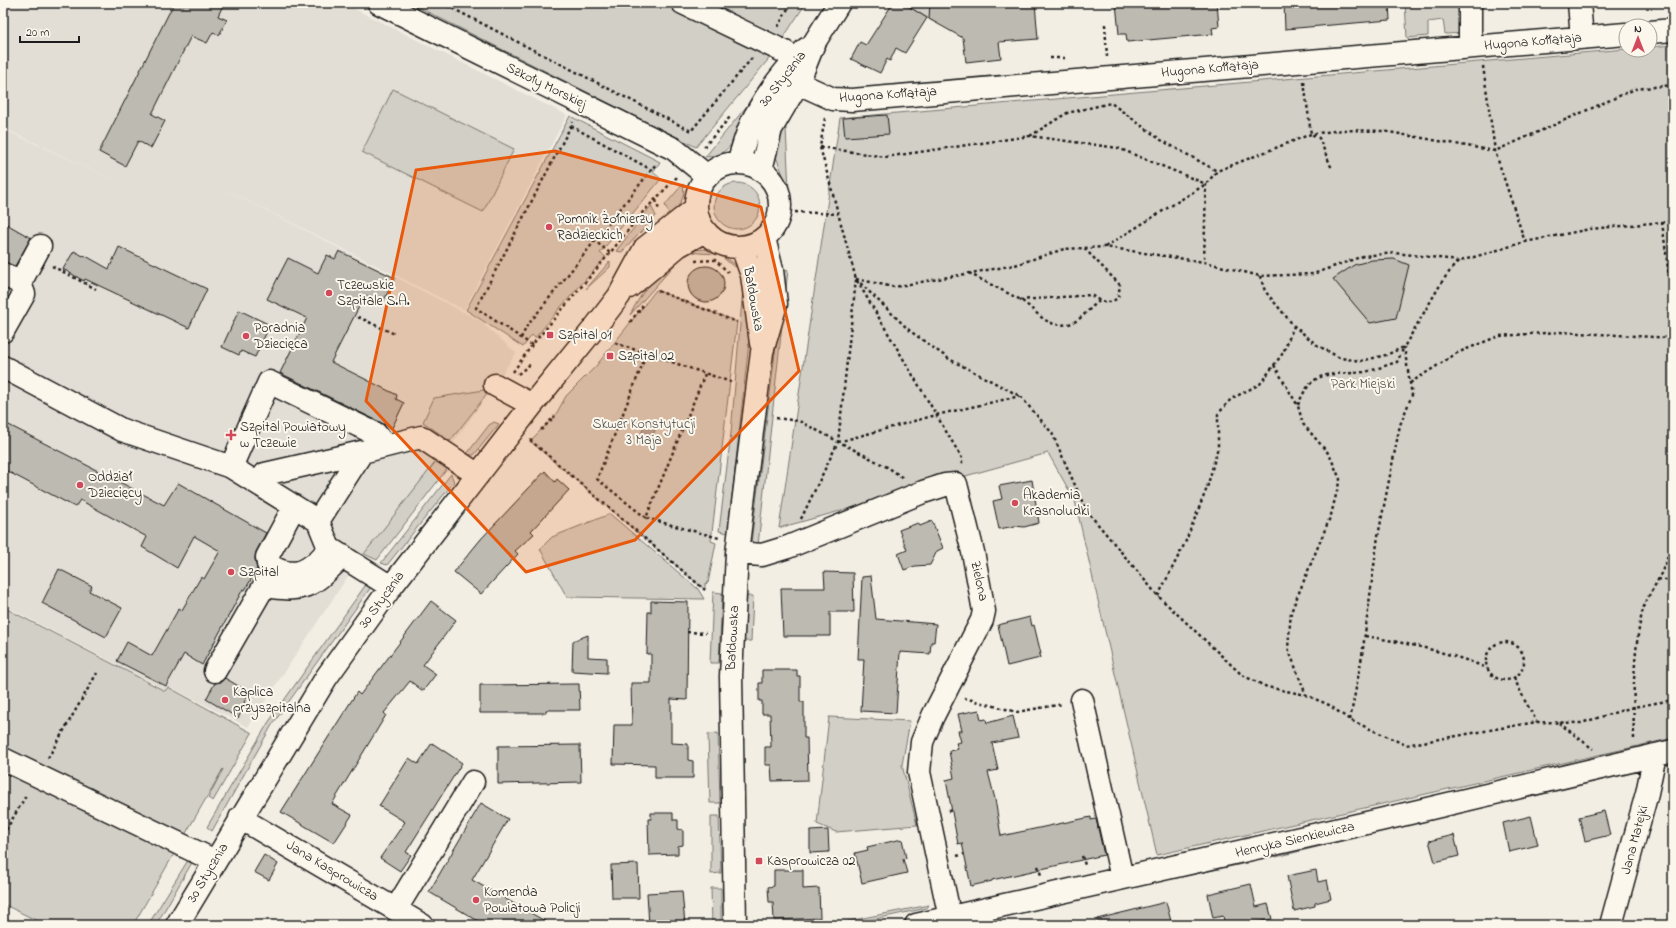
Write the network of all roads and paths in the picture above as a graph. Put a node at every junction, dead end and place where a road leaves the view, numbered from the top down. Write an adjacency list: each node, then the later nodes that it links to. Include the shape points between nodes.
1 (379, 3): 37 (street, Szkoły Morskiej, via 674,149)
2 (442, 3): 13 (path, via 691,130)
3 (683, 3): 13 (street)
4 (792, 3): 13 (path)
5 (839, 3): 14 (street, 30 Stycznia)
6 (1470, 3): 15 (street)
7 (1579, 3): 12 (street)
8 (1105, 24): 19 (path)
9 (1673, 30): 10 (street)
10 (1658, 31)
11 (1618, 35): 12 (street, Hugona Kołłątaja)
12 (1582, 38): 15 (street, Hugona Kołłątaja)
13 (766, 43): 18 (street)
14 (814, 43): 18 (street, 30 Stycznia); 22 (street, 30 Stycznia)
15 (1470, 47): 22 (street, Hugona Kołłątaja, via 852,100 833,99)
16 (1050, 58): 17 (path)
17 (1064, 58)
18 (796, 59): 32 (street, 30 Stycznia, via 768,93 754,117)
19 (1107, 60)
20 (1483, 65): 30 (path)
21 (1304, 79): 27 (path)
22 (798, 83): 35 (street, 30 Stycznia, via 771,129)
23 (1673, 85): 30 (path, via 1635,89)
24 (826, 113): 29 (path)
25 (576, 116): 26 (path)
26 (571, 126): 34 (path); 76 (path, via 476,308)
27 (1311, 134): 30 (path, via 1342,130 1384,131); 33 (path, via 1319,138); 36 (path)
28 (1030, 136): 29 (path, via 885,157); 36 (path, via 1067,113 1111,103 1161,140); 38 (path, via 1118,148)
29 (820, 147): 42 (path)
30 (1495, 151): 49 (path)
31 (660, 159): 34 (path)
32 (738, 163): 35 (street); 37 (street, via 727,164)
33 (1332, 169)
34 (652, 170): 48 (path)
35 (761, 170): 47 (street, via 778,190 780,203 779,216)
36 (1217, 171): 38 (path)
37 (708, 176): 40 (street, via 697,196)
38 (1206, 184): 51 (path); 56 (path)
39 (656, 200): 54 (path, via 641,214)
40 (696, 208): 45 (street); 65 (street, 30 Stycznia, via 645,248)
41 (795, 212): 42 (path)
42 (838, 214): 62 (path)
43 (1673, 220): 44 (path)
44 (1662, 222): 49 (path, via 1590,229); 69 (path)
45 (705, 231): 50 (street, via 715,240 728,246); 65 (street, 30 Stycznia, via 678,246)
46 (564, 232): 48 (path)
47 (764, 238): 50 (street); 82 (street, Bałdowska, via 772,270 776,304)
48 (595, 241): 54 (path); 76 (path, via 527,326)
49 (1525, 242): 57 (path)
50 (742, 247): 82 (street, Bałdowska, via 752,275)
51 (1105, 247): 52 (path); 56 (path)
52 (1084, 248): 58 (path, via 1064,249 1015,265); 68 (path, via 1120,285 1118,298 1111,302)
53 (37, 251): 61 (street); 64 (path)
54 (610, 253): 79 (path)
55 (694, 261): 59 (path, via 715,260)
56 (1204, 262): 60 (path)
57 (1457, 262): 60 (path, via 1395,253 1363,256 1313,274); 80 (path, via 1442,280)
58 (968, 273): 62 (path, via 894,287); 67 (path)
59 (730, 274)
60 (1260, 276): 73 (path, via 1265,291)
61 (11, 278): 74 (street, via 24,294)
62 (856, 279): 89 (path, via 910,331 949,359); 92 (path); 97 (path)
63 (661, 284): 72 (path, via 656,290)
64 (96, 289)
65 (619, 296): 90 (street, 30 Stycznia)
66 (647, 300): 71 (path)
67 (1020, 300): 68 (path, via 1091,295); 68 (path, via 1039,317 1055,325 1070,324)
68 (1100, 301)
69 (1673, 307)
70 (358, 317): 75 (path)
71 (630, 322)
72 (738, 322)
73 (1294, 326): 80 (path, via 1317,345 1340,358 1361,361 1386,355); 83 (path, via 1283,354)
74 (3, 331)
75 (395, 334)
76 (521, 338): 79 (path)
77 (1673, 338): 88 (path, via 1560,332 1499,336 1457,354)
78 (615, 343): 81 (path)
79 (532, 345): 86 (path)
80 (1404, 347): 88 (path); 91 (path, via 1397,362 1365,372 1323,375 1304,389)
81 (647, 352): 85 (path); 106 (path, via 597,479)
82 (762, 352): 109 (street, Bałdowska)
83 (1274, 365): 91 (path); 116 (path, via 1260,384 1231,399 1218,414 1218,447 1207,488 1185,542)
84 (3, 367): 100 (street, via 122,430)
85 (705, 374): 87 (path); 106 (path)
86 (503, 381): 90 (street)
87 (732, 382)
88 (1410, 383): 119 (path, via 1412,395 1400,425 1378,536)
89 (1020, 396): 92 (path); 116 (path, via 1052,433 1086,510)
90 (532, 405): 101 (street, 30 Stycznia)
91 (1298, 406): 124 (path, via 1303,424 1329,454 1340,479 1331,515 1292,612 1288,648)
92 (936, 415): 97 (path); 103 (path, via 963,460)
93 (555, 416): 95 (path)
94 (776, 418): 97 (path, via 799,421)
95 (540, 431)
96 (535, 436): 115 (path, via 530,441)
97 (838, 442): 104 (path, via 888,468); 110 (path)
98 (385, 446): 99 (street); 100 (street, via 376,434 269,382); 101 (street, via 422,437)
99 (362, 452): 102 (street, via 265,474); 107 (street)
100 (231, 467): 102 (street)
101 (478, 475): 114 (street, 30 Stycznia)
102 (259, 484): 105 (street)
103 (956, 484): 104 (street); 143 (street, Zielona, via 984,611 982,620 922,742 919,772)
104 (923, 492): 110 (street)
105 (294, 507): 107 (street); 111 (street, via 267,557 268,564 292,574)
106 (646, 518): 109 (path, via 715,537)
107 (318, 522): 111 (street)
108 (1673, 538): 112 (path)
109 (738, 547): 110 (street, via 762,555); 147 (street, Bałdowska, via 730,676)
110 (788, 547)
111 (336, 552): 114 (street); 121 (street, via 311,585 289,589 264,586)
112 (1658, 579): 113 (path); 128 (path, via 1649,593 1642,613 1634,667)
113 (1673, 581)
114 (391, 587): 138 (street, 30 Stycznia, via 326,678)
115 (705, 590)
116 (1158, 596): 124 (path, via 1242,675 1268,687)
117 (687, 632): 118 (path)
118 (706, 633)
119 (1365, 636): 120 (path, via 1462,658); 129 (path)
120 (1487, 668): 123 (path, via 1496,678); 123 (path, via 1490,650 1500,643 1512,643 1524,657 1522,669)
121 (215, 671)
122 (97, 673): 136 (path)
123 (1514, 678): 130 (path)
124 (1306, 695): 129 (path, via 1329,705)
125 (963, 698): 126 (path, via 1017,712)
126 (1082, 700): 141 (street)
127 (1673, 700): 128 (path)
128 (1633, 707): 131 (path, via 1581,723); 132 (path)
129 (1350, 720): 130 (path, via 1406,745)
130 (1537, 722): 131 (path)
131 (1558, 722): 133 (path)
132 (1634, 747)
133 (1594, 750)
134 (1664, 753): 141 (street, Henryka Sienkiewicza); 149 (street, Jana Matejki, via 1647,794)
135 (3, 759): 136 (street)
136 (38, 775): 139 (path); 140 (street)
137 (473, 782): 142 (street)
138 (240, 818): 140 (street, 30 Stycznia); 142 (street, Jana Kasprowicza)
139 (3, 835)
140 (215, 861): 145 (street, 30 Stycznia)
141 (1122, 878): 144 (street, Henryka Sienkiewicza)
142 (396, 909): 146 (street, Jana Kasprowicza)
143 (950, 918): 144 (street, Henryka Sienkiewicza); 148 (street, Henryka Sienkiewicza)
144 (978, 918)
145 (177, 925)
146 (422, 925)
147 (735, 925)
148 (916, 925)
149 (1611, 925)

